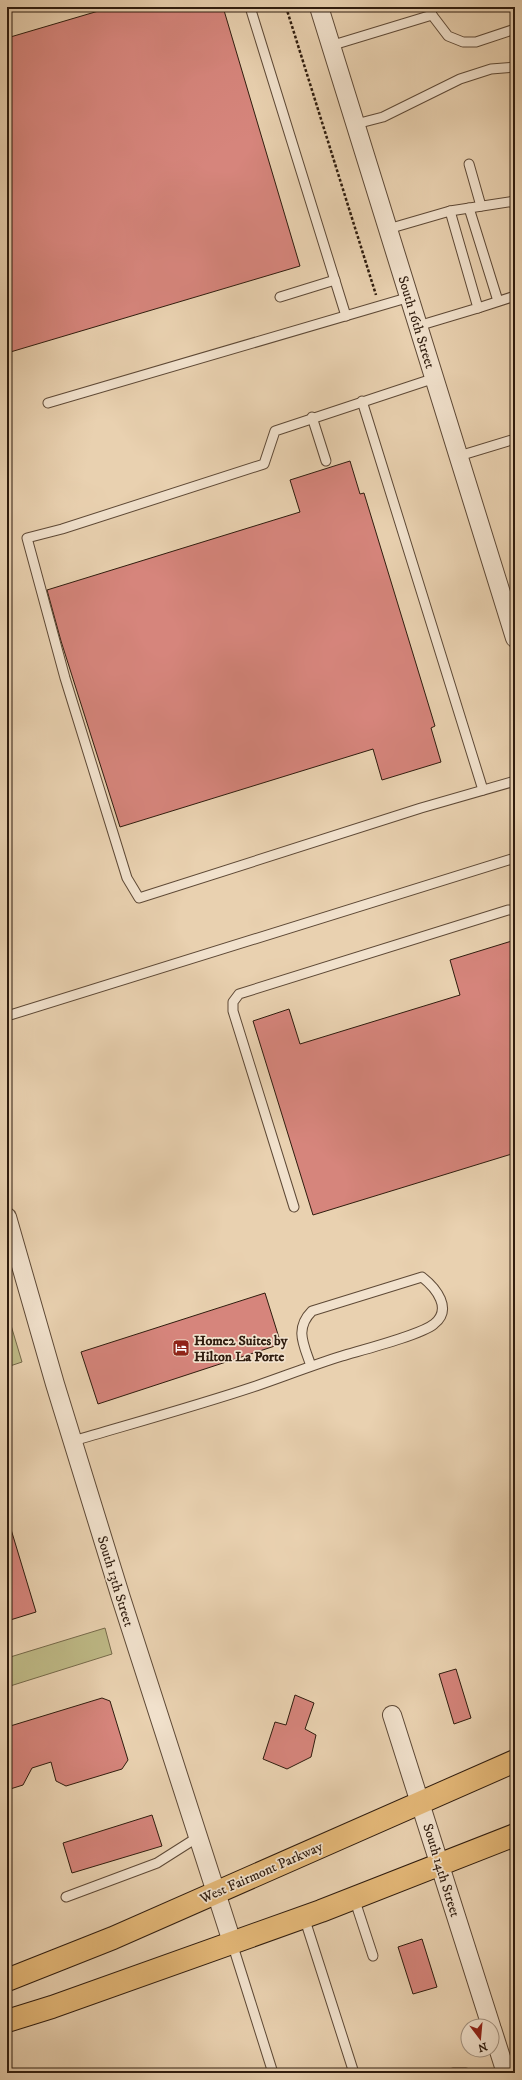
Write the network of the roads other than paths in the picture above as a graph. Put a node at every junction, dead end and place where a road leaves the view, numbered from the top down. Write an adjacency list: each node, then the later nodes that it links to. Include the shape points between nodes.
1 (250, 7): 14 (lane)
2 (319, 7): 5 (street, South 16th Street)
3 (431, 11): 4 (lane, via 448,36 463,42 476,42); 5 (lane)
4 (515, 29)
5 (330, 46): 7 (street, South 16th Street)
6 (515, 67): 7 (lane, via 491,69 460,79 383,117)
7 (356, 124): 13 (street, South 16th Street)
8 (469, 164): 10 (lane)
9 (515, 201): 10 (lane)
10 (481, 206): 11 (lane)
11 (469, 208): 12 (lane); 18 (lane)
12 (450, 211): 13 (lane); 19 (lane)
13 (388, 229): 17 (street, South 16th Street)
14 (335, 280): 16 (lane); 20 (lane)
15 (515, 296): 18 (lane)
16 (280, 297)
17 (410, 297): 20 (lane); 21 (street, South 16th Street)
18 (498, 301): 19 (lane)
19 (478, 308): 21 (lane)
20 (346, 316): 24 (lane)
21 (418, 326): 22 (street, South 16th Street)
22 (435, 378): 23 (lane); 27 (street, South 16th Street)
23 (362, 401): 25 (lane); 32 (lane)
24 (48, 403)
25 (312, 417): 28 (lane); 32 (lane, via 275,431 264,464 27,538 65,678 126,878 139,898)
26 (515, 439): 27 (lane)
27 (459, 456): 29 (street, South 16th Street)
28 (326, 461)
29 (509, 600): 30 (street, South 16th Street)
30 (515, 638)
31 (515, 781): 32 (lane)
32 (483, 790)
33 (515, 858): 35 (lane)
34 (515, 910): 36 (lane, via 508,910 238,994 233,1002 233,1011)
35 (7, 1016)
36 (294, 1207)
37 (7, 1217): 39 (street, South 13th Street)
38 (311, 1366): 38 (lane, via 434,1325 441,1316 442,1305 438,1292 422,1278 312,1310 304,1318 302,1327 302,1339); 39 (lane, via 256,1386)
39 (73, 1442): 44 (street, South 13th Street)
40 (392, 1715): 42 (street, South 14th Street)
41 (515, 1761): 42 (main road, West Fairmont Parkway)
42 (421, 1803): 45 (street, South 14th Street); 46 (main road, West Fairmont Parkway)
43 (515, 1834): 45 (main road)
44 (198, 1837): 46 (street, South 13th Street); 47 (lane, via 157,1863)
45 (440, 1865): 48 (main road); 53 (street, South 14th Street)
46 (215, 1892): 50 (street, South 13th Street); 52 (main road, West Fairmont Parkway, via 113,1938)
47 (66, 1897)
48 (354, 1898): 49 (main road); 51 (lane)
49 (304, 1917): 50 (main road); 57 (lane)
50 (232, 1942): 54 (main road); 56 (lane)
51 (373, 1956)
52 (7, 1980)
53 (488, 2018)
54 (7, 2021)
55 (500, 2054): 60 (street)
56 (273, 2073)
57 (354, 2073)
58 (453, 2073): 59 (lane)
59 (466, 2073)
60 (506, 2073)

